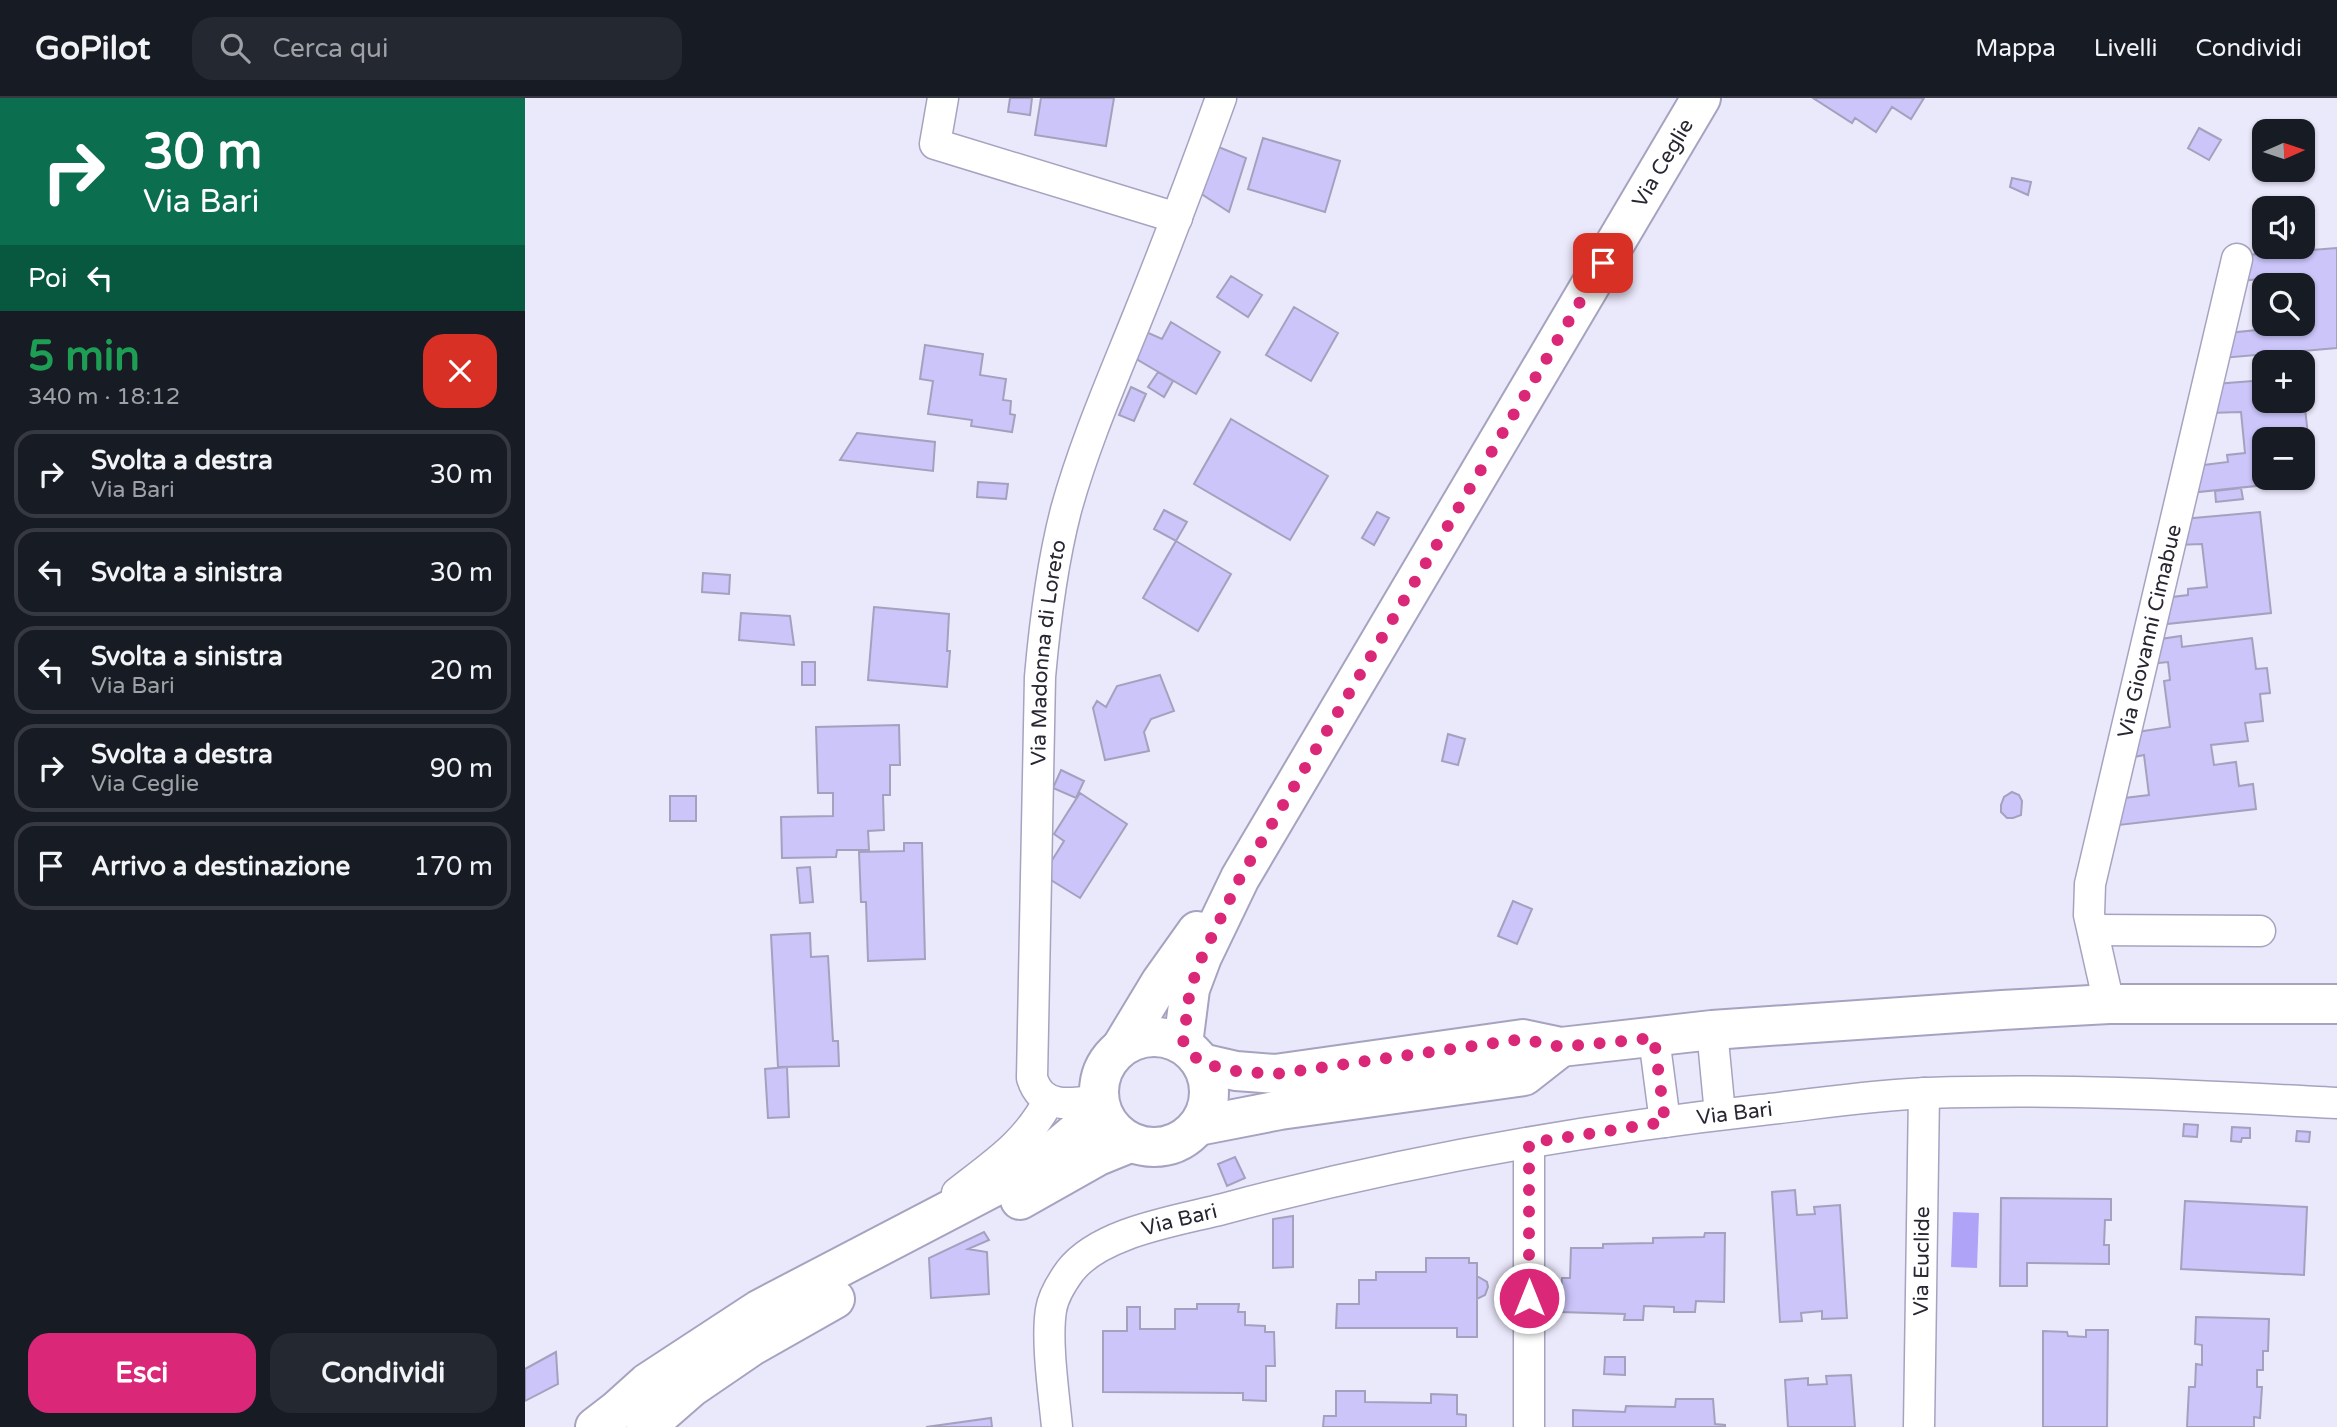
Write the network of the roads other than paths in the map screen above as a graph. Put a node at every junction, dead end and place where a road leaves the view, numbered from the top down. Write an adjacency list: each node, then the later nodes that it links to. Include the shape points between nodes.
1 (943, 98): 4 (street, via 936,144)
2 (1221, 98): 4 (street, Via Madonna di Loreto)
3 (1701, 98): 6 (main road, Via Ceglie)
4 (1177, 218): 17 (street, Via Madonna di Loreto, via 1089,439 1066,510 1050,583 1039,677 1031,1059 1035,1089)
5 (2237, 259): 7 (street, Via Giovanni Cimabue, via 2090,884)
6 (1240, 878): 13 (main road, Via Ceglie, via 1189,941); 15 (main road, Via Ceglie, via 1190,989)
7 (2093, 929): 8 (street); 9 (street, Via Giovanni Cimabue)
8 (2260, 931)
9 (2109, 1004): 10 (main road); 11 (main road)
10 (2337, 1004)
11 (1712, 1030): 12 (main road); 20 (street)
12 (1654, 1038): 14 (main road); 21 (street)
13 (1122, 1046): 15 (main road, via 1152,1036 1168,1038); 19 (main road, via 1108,1059 1100,1077)
14 (1561, 1047): 15 (main road, via 1523,1039 1275,1074 1236,1071); 22 (main road, via 1524,1076)
15 (1192, 1054): 22 (main road, via 1208,1078 1206,1111)
16 (1924, 1093): 18 (street, Via Bari, via 2084,1092); 20 (street, Via Bari); 30 (street, Via Euclide)
17 (1049, 1100): 19 (street); 25 (street, via 1021,1141)
18 (2337, 1103)
19 (1100, 1105): 23 (main road, via 1108,1124); 25 (main road, via 1038,1164)
20 (1720, 1114): 21 (street, Via Bari)
21 (1665, 1122): 24 (street, Via Bari)
22 (1198, 1126): 23 (main road, via 1185,1139 1167,1146)
23 (1131, 1143): 27 (main road, via 1098,1156 751,1346 692,1387)
24 (1529, 1143): 28 (street, Via Bari, via 1340,1179 1102,1244 1071,1270 1051,1309); 29 (street)
25 (903, 1235): 26 (main road, via 760,1309 647,1383)
26 (595, 1427)
27 (646, 1427)
28 (1057, 1427)
29 (1529, 1427)
30 (1919, 1427)

